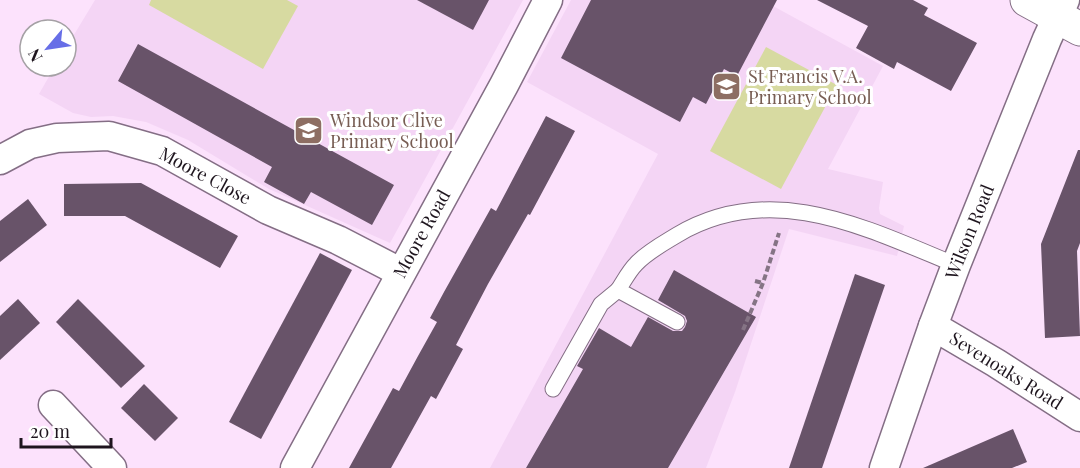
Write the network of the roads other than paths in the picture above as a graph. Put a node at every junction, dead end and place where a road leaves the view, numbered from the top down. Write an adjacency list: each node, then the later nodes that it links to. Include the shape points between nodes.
1 (548, 0): 6 (street, Moore Road)
2 (1027, 0): 3 (street)
3 (1067, 15): 5 (street, Wilson Road)
4 (0, 160): 6 (street, Moore Close, via 30,144 57,138 108,136 162,152 268,210)
5 (956, 265): 7 (lane, via 858,225 784,208 732,212 697,223 636,263); 9 (street, Wilson Road)
6 (400, 272): 14 (street, Moore Road)
7 (618, 290): 8 (lane); 10 (lane, via 601,304)
8 (677, 322)
9 (933, 326): 12 (street, Sevenoaks Road); 15 (street, Wilson Road)
10 (553, 388)
11 (53, 405): 13 (street)
12 (1080, 417)
13 (112, 468)
14 (295, 468)
15 (884, 468)

